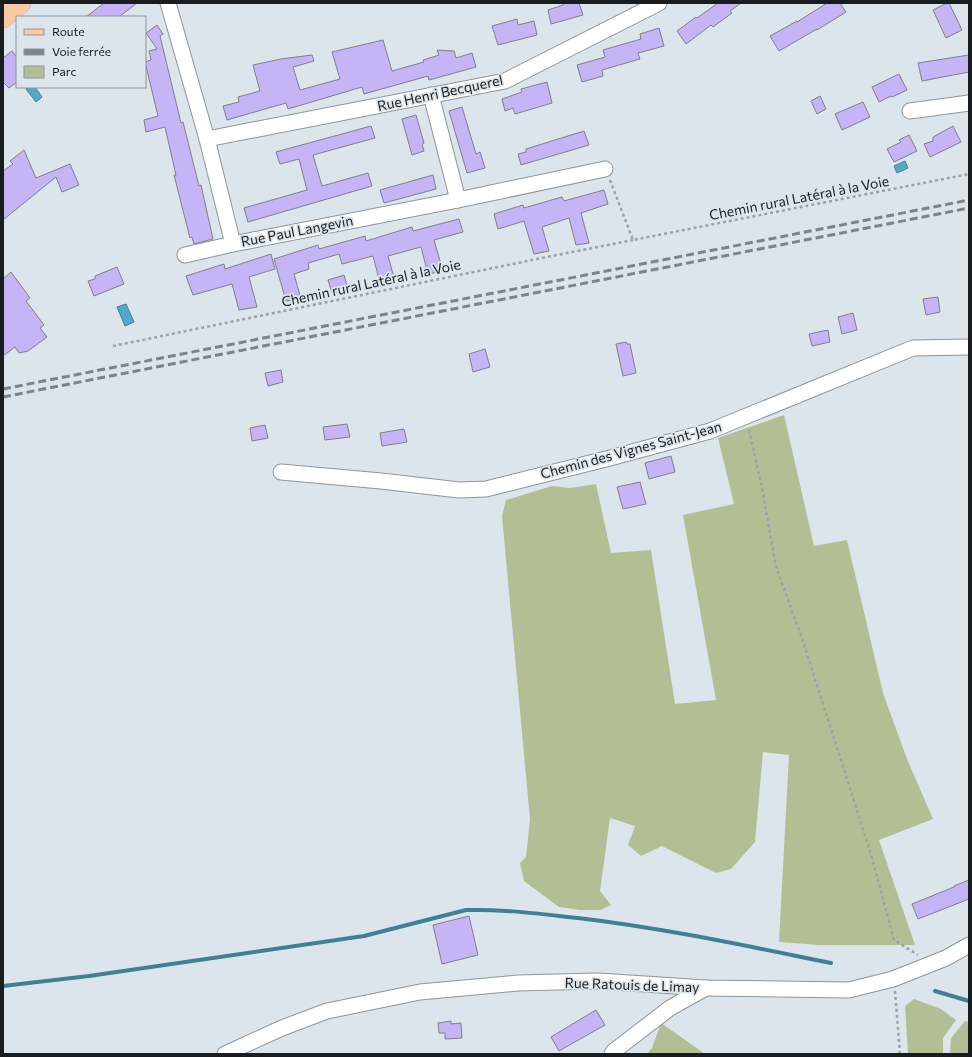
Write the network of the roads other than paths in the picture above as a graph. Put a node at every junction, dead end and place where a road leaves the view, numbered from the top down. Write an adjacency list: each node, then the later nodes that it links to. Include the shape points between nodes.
1 (21, 3): 4 (main road)
2 (168, 3): 8 (street, Rue Paul Langevin)
3 (659, 3): 5 (street, Rue Henri Becquerel, via 505,81)
4 (3, 18)
5 (431, 95): 8 (street, Rue Henri Becquerel); 10 (street)
6 (969, 103): 7 (street)
7 (910, 111)
8 (207, 139): 11 (street, Rue Paul Langevin)
9 (605, 169): 10 (street, Rue Paul Langevin)
10 (458, 200): 11 (street, Rue Paul Langevin)
11 (233, 244): 12 (street)
12 (185, 255)
13 (969, 347): 14 (street, Chemin des Vignes Saint-Jean, via 913,348 710,431 486,489 459,490)
14 (281, 472)
15 (969, 944): 16 (street, Rue Ratouis de Limay, via 946,958 894,979 849,990)
16 (706, 988): 17 (street, Rue Ratouis de Limay, via 598,981 518,983 420,992 327,1012 282,1028); 18 (street, via 670,1008)
17 (225, 1054)
18 (612, 1054)

